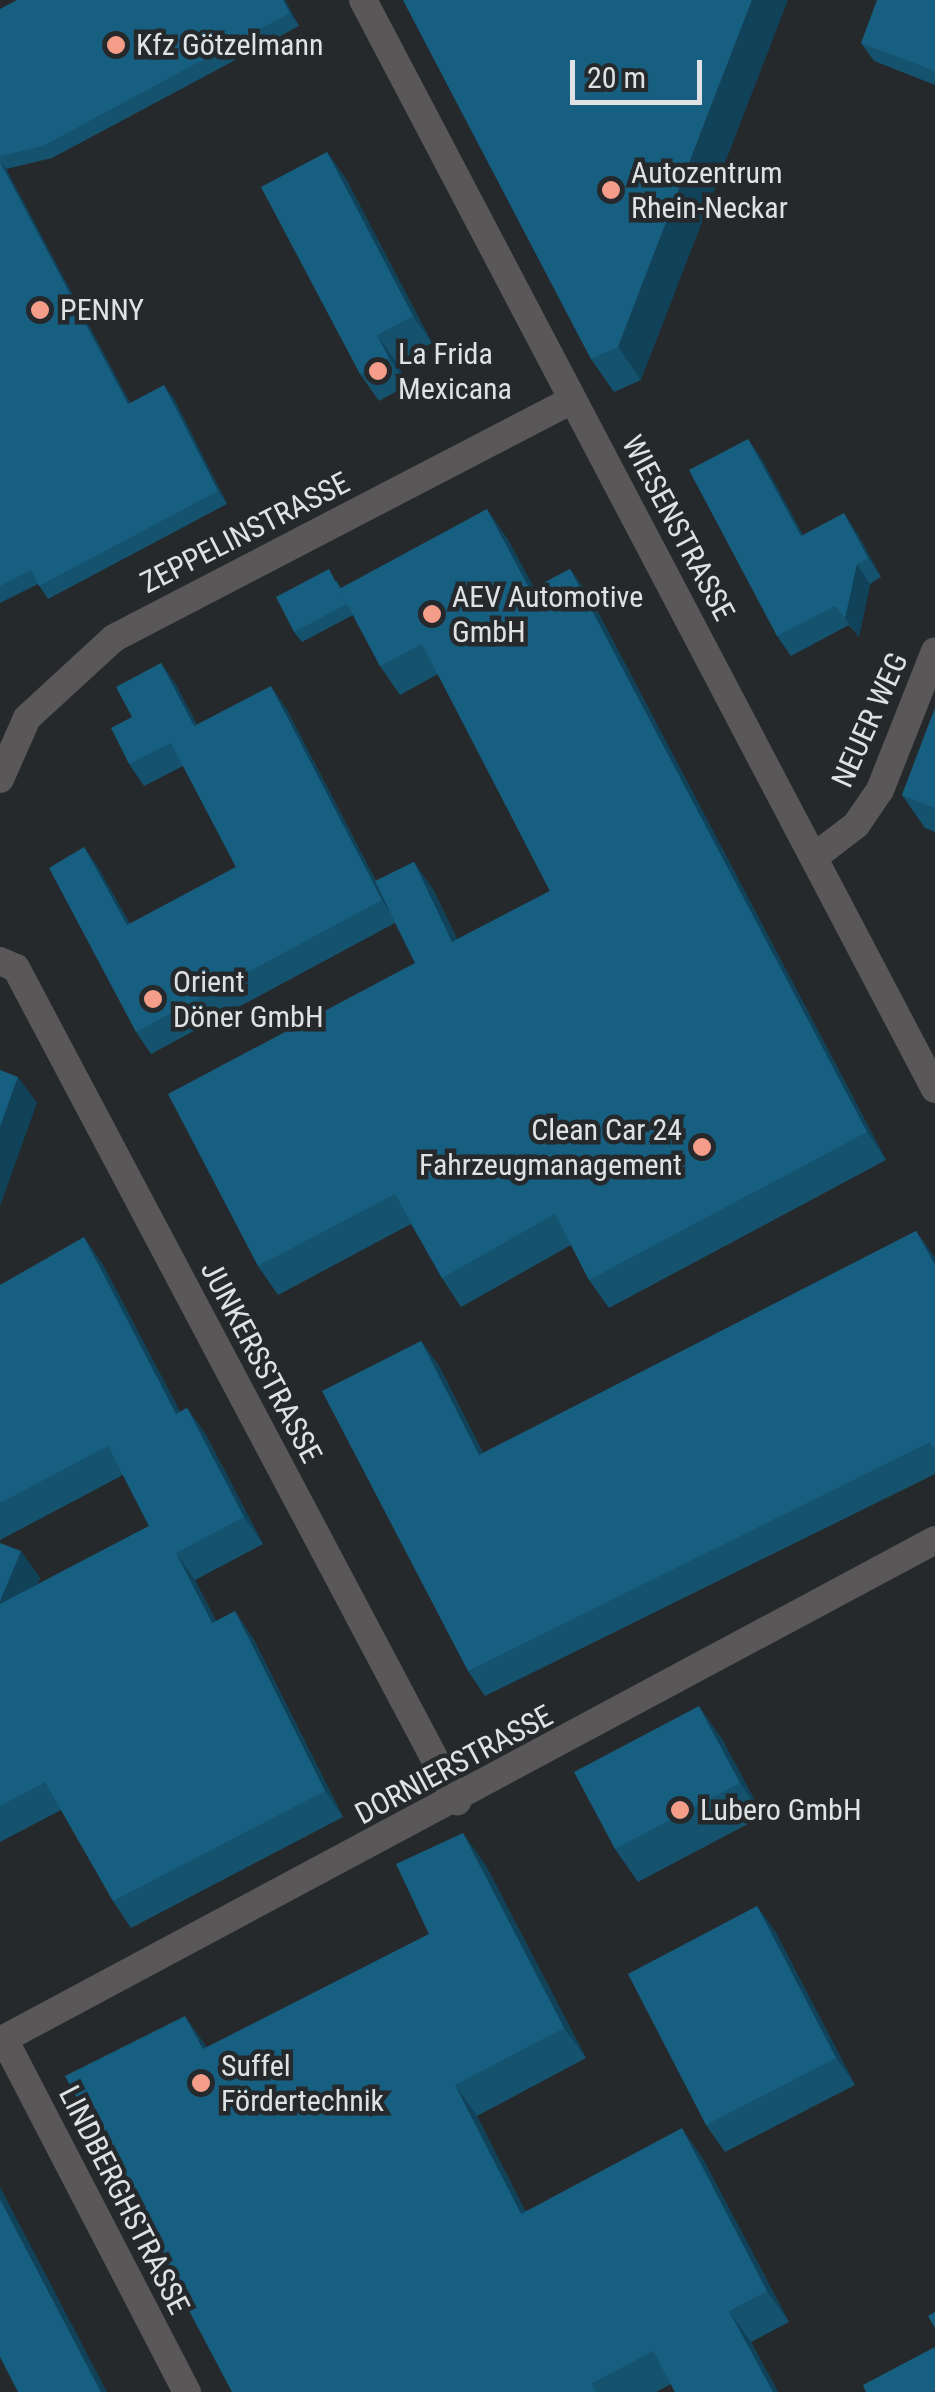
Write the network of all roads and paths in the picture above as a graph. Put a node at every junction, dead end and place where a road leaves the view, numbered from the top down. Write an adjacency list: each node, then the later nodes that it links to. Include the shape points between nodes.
1 (363, 0): 2 (street, WIESENSTRASSE)
2 (572, 400): 4 (street, ZEPPELINSTRASSE, via 114,638 27,718); 5 (street, WIESENSTRASSE)
3 (935, 651): 5 (street, NEUER WEG, via 880,790 856,825)
4 (0, 779)
5 (818, 854): 7 (street, WIESENSTRASSE)
6 (0, 961): 9 (street, JUNKERSSTRASSE, via 16,968)
7 (935, 1088)
8 (935, 1540): 9 (street, DORNIERSTRASSE)
9 (456, 1801): 10 (street, DORNIERSTRASSE)
10 (2, 2040): 11 (street, LINDBERGHSTRASSE)
11 (187, 2392)

